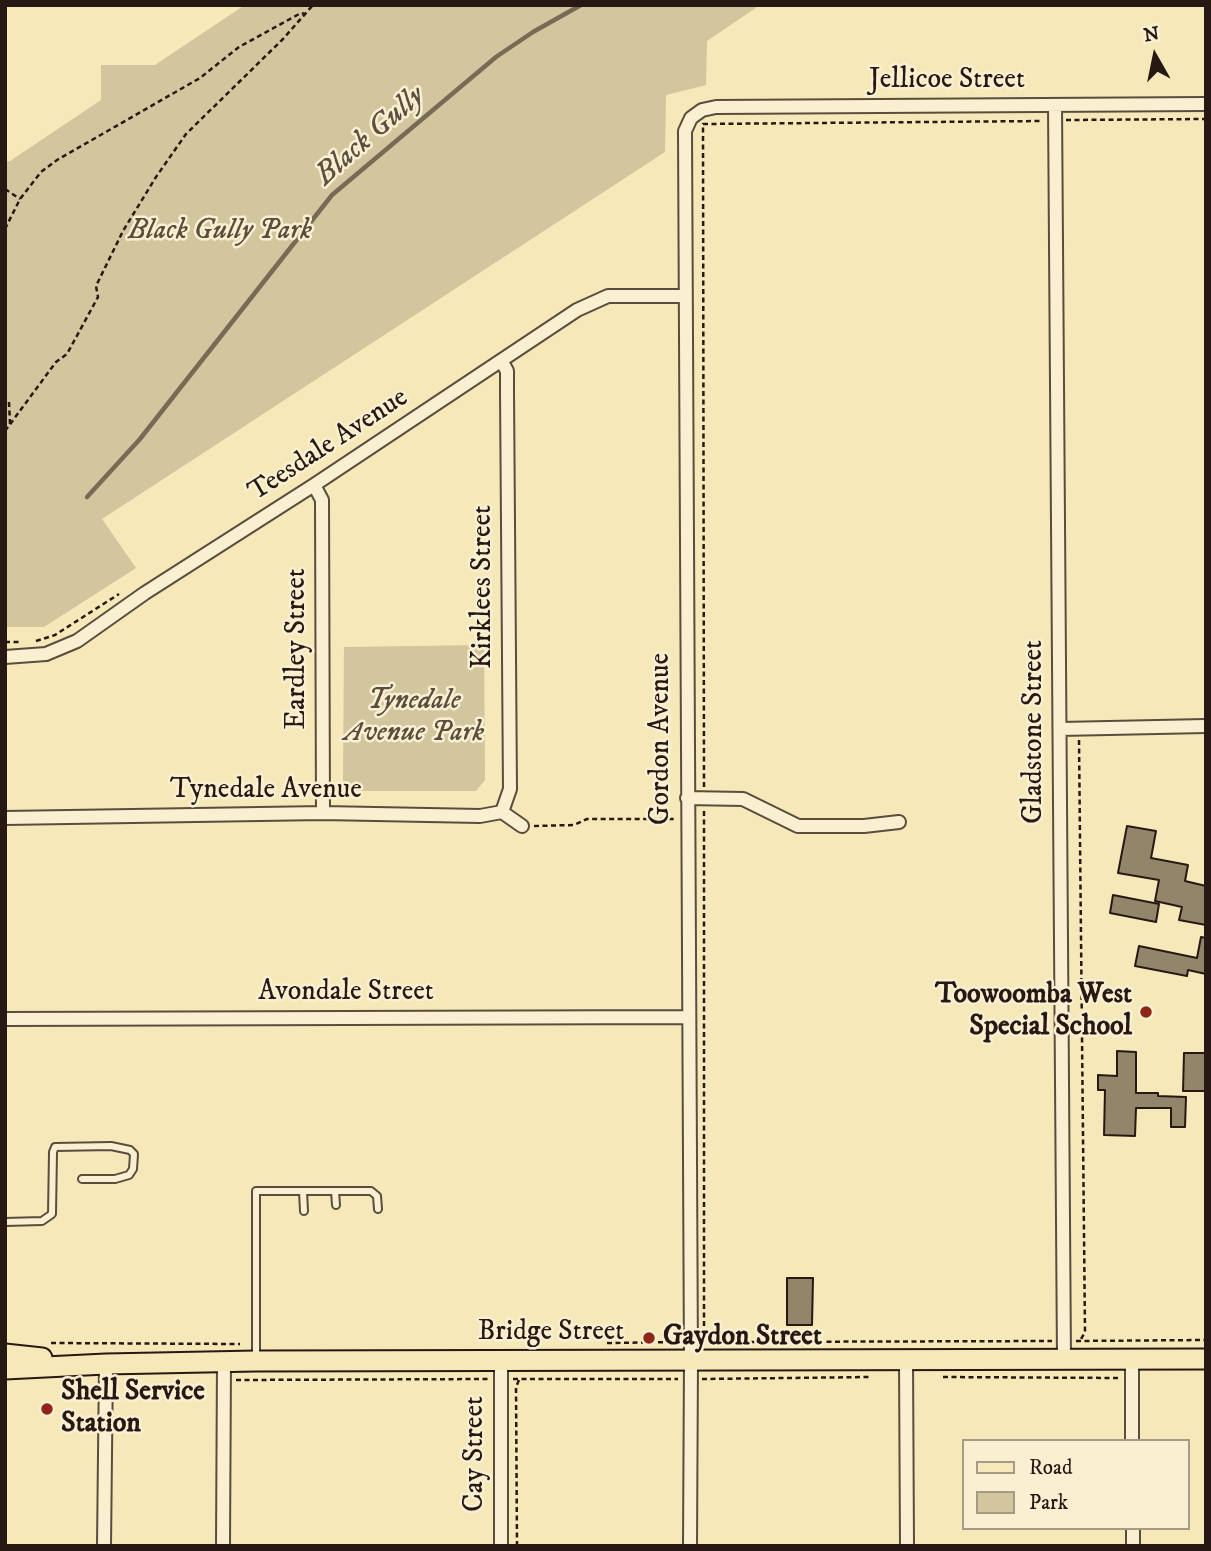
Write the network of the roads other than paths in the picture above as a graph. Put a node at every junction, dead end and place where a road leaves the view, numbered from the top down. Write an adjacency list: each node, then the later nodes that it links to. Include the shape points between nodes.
1 (1206, 104): 2 (street, Jellicoe Street)
2 (1055, 105): 3 (street, Jellicoe Street, via 716,107); 9 (street, Gladstone Street)
3 (691, 118): 4 (street, Gordon Avenue, via 685,131)
4 (684, 296): 5 (street, Teesdale Avenue, via 608,296 577,310); 10 (street, Gordon Avenue)
5 (502, 362): 6 (street, Teesdale Avenue); 11 (street, Kirklees Street, via 507,371 509,761 509,789)
6 (314, 485): 7 (street, Teesdale Avenue, via 77,641 46,654); 12 (street, Eardley Street, via 322,500)
7 (5, 657)
8 (1206, 726): 9 (street)
9 (1060, 729): 25 (street, Gladstone Street)
10 (687, 798): 14 (street, via 743,799 798,826); 16 (street, Gordon Avenue)
11 (502, 812): 12 (street, Tynedale Avenue, via 480,816); 15 (street)
12 (323, 813): 13 (street, Tynedale Avenue)
13 (5, 818)
14 (899, 821)
15 (522, 827)
16 (688, 1017): 17 (street, Avondale Street); 30 (street, Gordon Avenue)
17 (5, 1019)
18 (82, 1179): 24 (lane, via 129,1175 134,1154 111,1146 55,1147 52,1214 42,1221)
19 (303, 1191): 20 (lane); 23 (lane); 26 (lane, via 256,1191)
20 (335, 1191): 21 (lane); 22 (lane, via 371,1191 377,1196)
21 (336, 1205)
22 (378, 1209)
23 (304, 1211)
24 (5, 1222)
25 (1064, 1350): 28 (main road, Bridge Street); 32 (main road, Bridge Street)
26 (257, 1352): 34 (main road, Bridge Street); 35 (main road, Bridge Street)
27 (5, 1354): 31 (main road, Bridge Street)
28 (906, 1359): 30 (main road, Bridge Street); 41 (street)
29 (1206, 1359): 32 (main road, Bridge Street)
30 (691, 1360): 35 (main road, Bridge Street); 40 (street)
31 (106, 1364): 33 (main road, Bridge Street); 34 (main road, Bridge Street); 37 (street)
32 (1132, 1368): 36 (street)
33 (5, 1369)
34 (224, 1371): 38 (street)
35 (500, 1371): 39 (street, Cay Street)
36 (1132, 1439)
37 (104, 1546)
38 (223, 1546)
39 (501, 1546)
40 (690, 1546)
41 (907, 1546)

